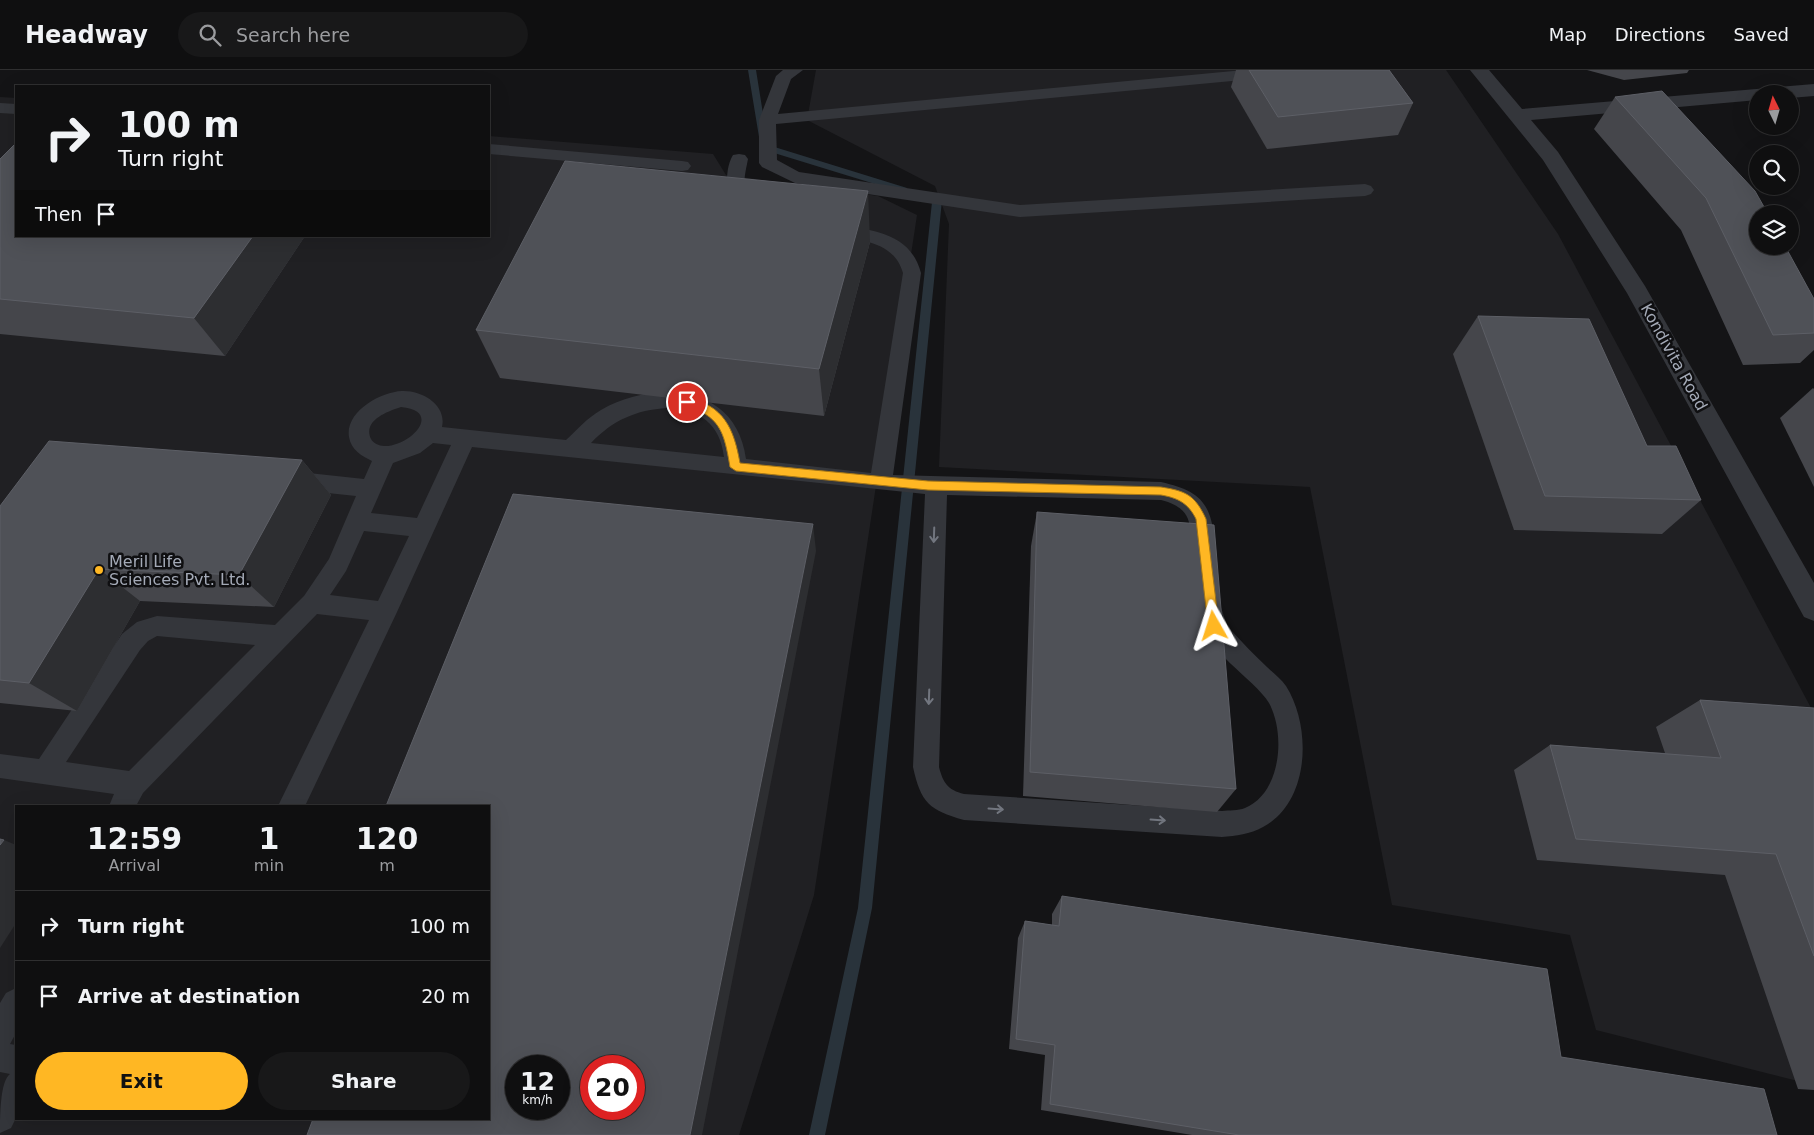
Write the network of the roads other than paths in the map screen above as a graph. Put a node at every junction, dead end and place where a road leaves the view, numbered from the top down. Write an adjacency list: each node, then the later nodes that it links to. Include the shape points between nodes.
1 (795, 70): 10 (lane, via 784,76)
2 (1295, 70): 10 (lane)
3 (1479, 70): 9 (street, Kondivita Road)
4 (1814, 90): 5 (street)
5 (1799, 91)
6 (1749, 95): 9 (street)
7 (0, 108): 8 (lane)
8 (15, 109)
9 (1518, 115): 29 (street, Kondivita Road, via 1551,156 1637,291)
10 (767, 121): 14 (lane, via 768,163 795,176 1020,211)
11 (490, 150): 13 (lane)
12 (739, 159): 15 (lane, via 733,185 739,199)
13 (682, 166)
14 (1365, 190)
15 (757, 214)
16 (822, 227): 23 (lane, via 892,244 912,266)
17 (427, 434): 18 (lane); 20 (lane, via 409,448); 20 (lane, via 432,417 430,409 423,404 401,399 377,407 366,414 357,433 365,448)
18 (465, 438): 19 (lane); 27 (lane)
19 (571, 449): 21 (lane); 21 (lane, via 594,426 615,412 649,400 675,400 700,404 713,414 731,439)
20 (386, 454): 25 (lane)
21 (736, 467): 23 (lane)
22 (273, 478): 25 (lane)
23 (884, 483): 24 (lane)
24 (932, 486): 24 (lane, one-way to 24, via 926,766 929,781 944,802 964,807 1222,824 1242,823 1256,817 1270,805 1287,773 1289,719 1276,693 1214,626 1201,519 1188,499 1161,491)
25 (370, 489): 26 (lane)
26 (358, 521): 27 (lane); 28 (lane, via 338,564)
27 (424, 528): 30 (lane)
28 (312, 603): 30 (lane); 31 (lane)
29 (1814, 609)
30 (385, 612): 35 (lane)
31 (280, 636): 33 (lane, via 148,627 131,642); 34 (lane)
32 (0, 766): 33 (lane)
33 (46, 772): 34 (lane)
34 (128, 795)
35 (291, 805)
36 (15, 1005): 37 (lane)
37 (0, 1033)
38 (0, 1057): 39 (lane)
39 (15, 1060)
40 (15, 1090): 41 (lane)
41 (0, 1117)

